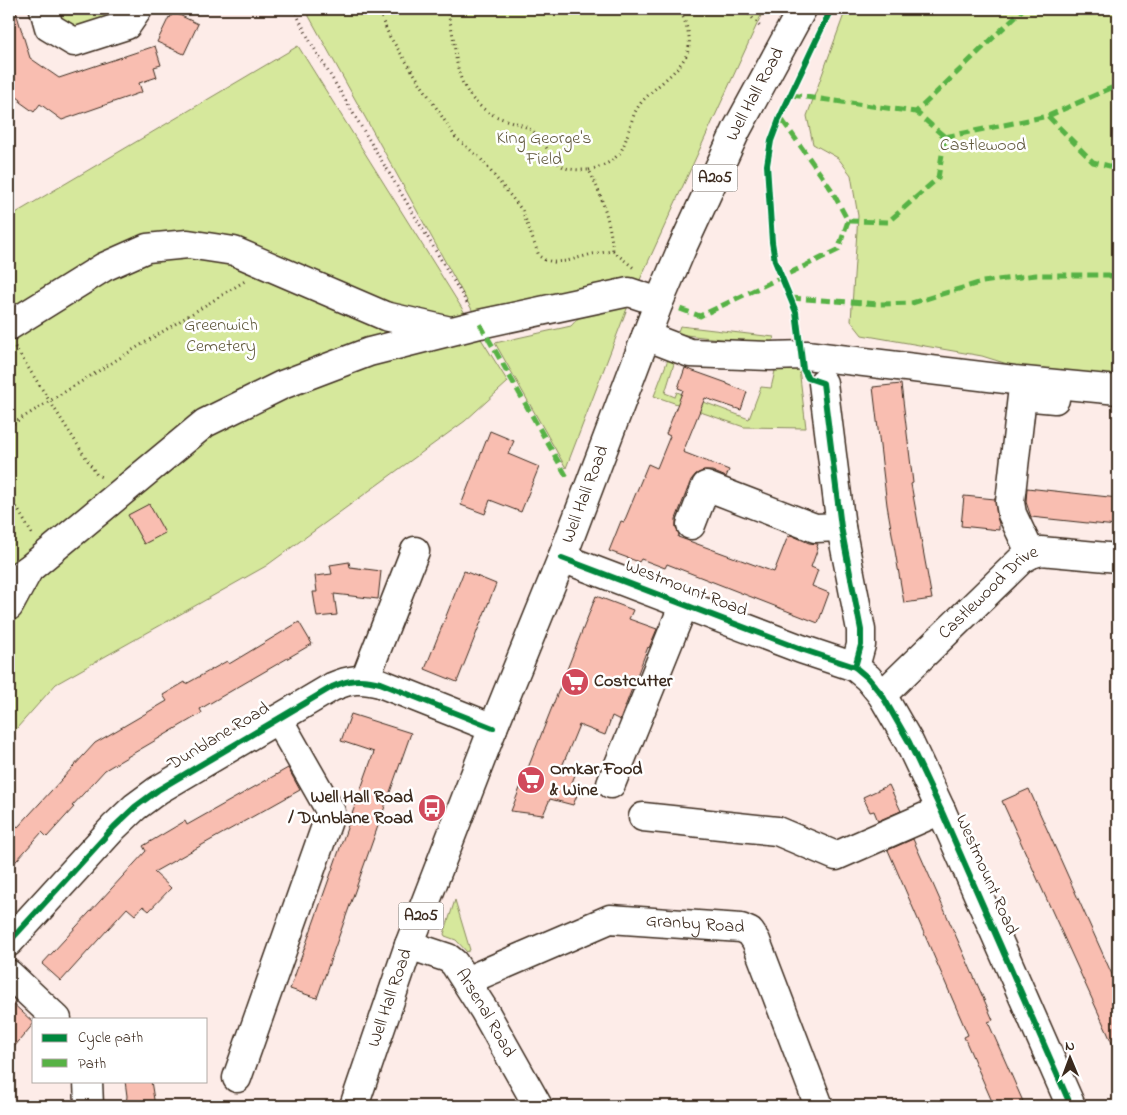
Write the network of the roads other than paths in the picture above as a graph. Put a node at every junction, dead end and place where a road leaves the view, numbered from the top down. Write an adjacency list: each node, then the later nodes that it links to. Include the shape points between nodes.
1 (44, 9): 2 (main road, via 49,27 74,42 127,25)
2 (138, 9)
3 (802, 9): 4 (main road, Well Hall Road / A205, via 736,131)
4 (659, 302): 5 (main road, via 629,292); 7 (main road, Well Hall Road / A205)
5 (450, 331): 6 (main road, via 385,316 234,251 188,244 147,248 104,267); 17 (main road, via 369,352 282,385 205,423)
6 (11, 335)
7 (646, 336): 9 (main road, via 690,353 806,355); 15 (main road, Well Hall Road / A205)
8 (823, 382): 12 (main road)
9 (1118, 390)
10 (1118, 405): 14 (main road, via 1022,396 1010,502 1012,514)
11 (690, 525): 12 (main road, via 706,486 815,528)
12 (841, 527): 20 (main road, via 861,630)
13 (415, 551): 21 (main road)
14 (1031, 554): 16 (main road, Castlewood Drive, via 1041,551); 22 (main road, Castlewood Drive, via 1013,566)
15 (562, 558): 18 (main road, Westmount Road); 24 (main road, Well Hall Road / A205)
16 (1118, 558)
17 (27, 569): 19 (main road)
18 (684, 604): 20 (main road, Westmount Road); 25 (main road)
19 (9, 606)
20 (855, 667): 22 (main road, Westmount Road)
21 (365, 679): 23 (main road, Dunblane Road, via 332,687); 24 (main road, Dunblane Road)
22 (882, 695): 26 (main road, Westmount Road, via 909,742)
23 (278, 719): 28 (main road, Dunblane Road, via 135,807); 33 (main road, via 331,812)
24 (493, 728): 29 (main road, Well Hall Road / A205)
25 (611, 784)
26 (941, 810): 27 (main road, via 836,856 777,831); 39 (main road, Westmount Road)
27 (643, 817)
28 (9, 942)
29 (409, 945): 31 (main road, Arsenal Road, via 448,958); 36 (main road, Well Hall Road / A205)
30 (9, 974): 32 (main road)
31 (466, 981): 37 (main road, Arsenal Road); 38 (main road, Granby Road, via 610,919 742,928 750,932 756,941)
32 (56, 1018)
33 (237, 1078)
34 (88, 1082): 35 (main road)
35 (89, 1106)
36 (354, 1106)
37 (538, 1106)
38 (819, 1106)
39 (1071, 1106)

